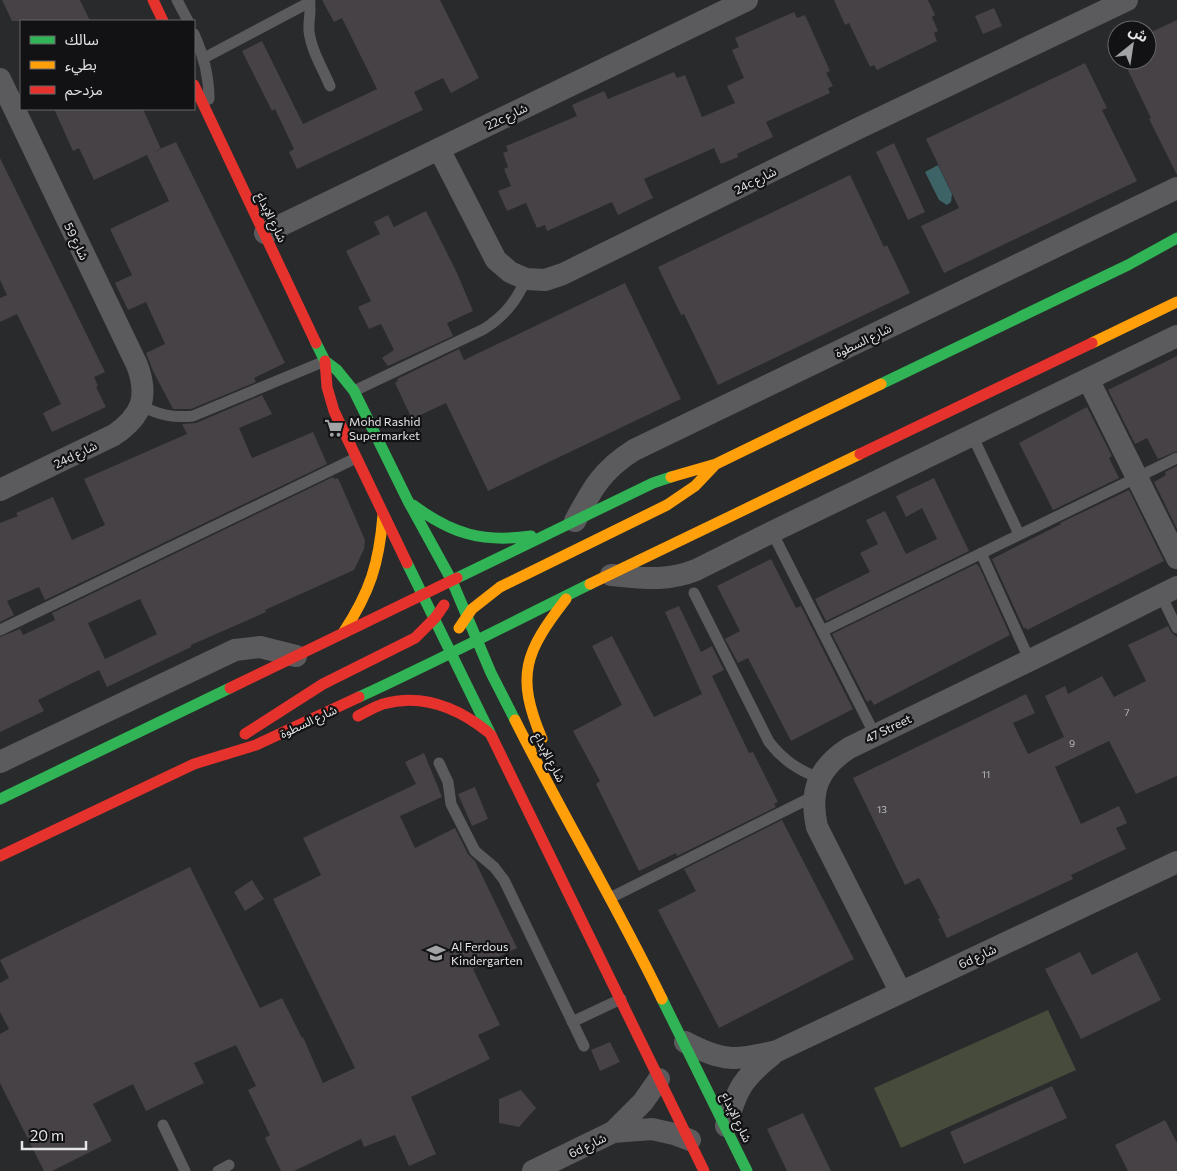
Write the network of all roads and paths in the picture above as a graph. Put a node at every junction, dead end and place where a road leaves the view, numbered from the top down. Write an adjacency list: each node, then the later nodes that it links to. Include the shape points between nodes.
1 (153, 0): 6 (main road)
2 (177, 0): 7 (lane)
3 (747, 0): 14 (street, 22c شارع)
4 (1127, 0): 18 (street, 24c شارع, via 857,128 563,274 545,280)
5 (310, 1): 9 (lane); 11 (lane, via 311,40)
6 (163, 20)
7 (187, 20)
8 (195, 36): 9 (lane)
9 (204, 58): 13 (lane, via 209,86)
10 (0, 79): 24 (street, شارع 59, via 137,366 142,378)
11 (330, 86)
12 (195, 87): 13 (main road, شارع الإبداع)
13 (207, 113): 16 (main road, شارع الإبداع)
14 (439, 148): 16 (street, 22c شارع); 18 (street, via 496,260)
15 (1177, 188): 33 (street, شارع السطوة, via 634,450 599,479)
16 (265, 233): 21 (main road, شارع الإبداع)
17 (1177, 238): 28 (main road, via 1128,265)
18 (526, 280): 23 (lane, via 510,308 498,320)
19 (1177, 302): 38 (main road, شارع السطوة)
20 (1177, 336): 22 (street)
21 (325, 361): 23 (main road, شارع الإبداع, via 342,374); 24 (lane, via 193,416 175,418); 26 (main road, شارع الإبداع, via 327,389)
22 (1088, 379): 25 (street); 29 (street)
23 (354, 391): 31 (main road, شارع الإبداع)
24 (141, 406): 30 (street, 24d شارع, via 125,428 114,435)
25 (972, 435): 34 (street); 35 (lane)
26 (356, 458): 32 (main road, شارع الإبداع); 47 (lane)
27 (1177, 458): 29 (lane)
28 (716, 464): 33 (main road, via 653,483); 44 (main road, via 695,486 668,505 500,587 476,603)
29 (1137, 477): 35 (lane); 37 (street)
30 (0, 490)
31 (408, 501): 33 (main road, via 446,527 490,539 513,539); 39 (main road, شارع الإبداع)
32 (383, 514): 42 (main road, شارع الإبداع); 49 (main road, via 381,547 373,579 361,607)
33 (567, 525): 39 (main road)
34 (772, 532): 38 (street, via 685,575 656,579); 48 (lane)
35 (1019, 534): 36 (lane)
36 (981, 553): 48 (lane); 53 (lane)
37 (1177, 558)
38 (611, 575): 43 (main road, شارع السطوة)
39 (452, 581): 42 (main road); 44 (main road, شارع الإبداع); 45 (main road, via 451,592)
40 (1169, 591): 46 (lane); 53 (street, 47 Street)
41 (694, 593): 62 (lane, via 769,742 779,755)
42 (421, 594): 45 (main road, شارع الإبداع); 49 (main road)
43 (569, 595): 50 (main road, شارع السطوة); 57 (main road, via 538,635 526,676 527,698 533,719)
44 (467, 614): 50 (main road, شارع الإبداع); 51 (main road)
45 (435, 618): 51 (main road, شارع الإبداع); 60 (main road, via 415,638 323,684)
46 (1177, 628)
47 (0, 630)
48 (822, 630): 56 (lane)
49 (343, 632): 52 (main road)
50 (477, 639): 51 (main road, شارع السطوة); 65 (main road, شارع الإبداع, via 487,665)
51 (451, 654): 55 (main road, شارع الإبداع); 60 (main road, شارع السطوة, via 256,745)
52 (296, 656): 58 (street, via 260,647 235,650); 64 (main road)
53 (1030, 661): 56 (street, 47 Street)
54 (347, 721): 55 (main road, via 381,705 406,699 430,701 454,708)
55 (492, 735): 70 (main road, شارع الإبداع)
56 (875, 735): 62 (street, 47 Street, via 837,756 827,766)
57 (546, 746)
58 (0, 762)
59 (439, 763): 71 (lane, via 448,782 451,804 475,851 504,880)
60 (194, 764): 61 (main road); 66 (main road, شارع السطوة)
61 (224, 766)
62 (817, 787): 68 (lane); 69 (street, via 814,811 818,827)
63 (569, 796): 65 (main road)
64 (0, 799)
65 (568, 820): 68 (main road, شارع الإبداع)
66 (0, 856)
67 (1177, 862): 69 (street, 6d شارع)
68 (610, 898): 72 (main road, شارع الإبداع)
69 (900, 991): 74 (street, 6d شارع)
70 (621, 999): 71 (lane); 75 (main road, شارع الإبداع)
71 (572, 1022): 73 (lane)
72 (685, 1042): 74 (street, 6d شارع, via 720,1058 748,1058); 77 (main road, شارع الإبداع)
73 (584, 1046)
74 (777, 1051): 77 (street, 6d شارع, via 742,1083)
75 (668, 1083): 78 (street, 6d شارع); 79 (main road, شارع الإبداع)
76 (164, 1125): 81 (lane)
77 (726, 1126): 85 (main road, شارع الإبداع)
78 (613, 1132): 79 (street, 6d شارع, via 652,1129); 83 (street, 6d شارع)
79 (690, 1140): 84 (main road, شارع الإبداع)
80 (229, 1166): 82 (lane)
81 (185, 1171)
82 (218, 1171)
83 (533, 1171)
84 (704, 1171)
85 (747, 1171)

